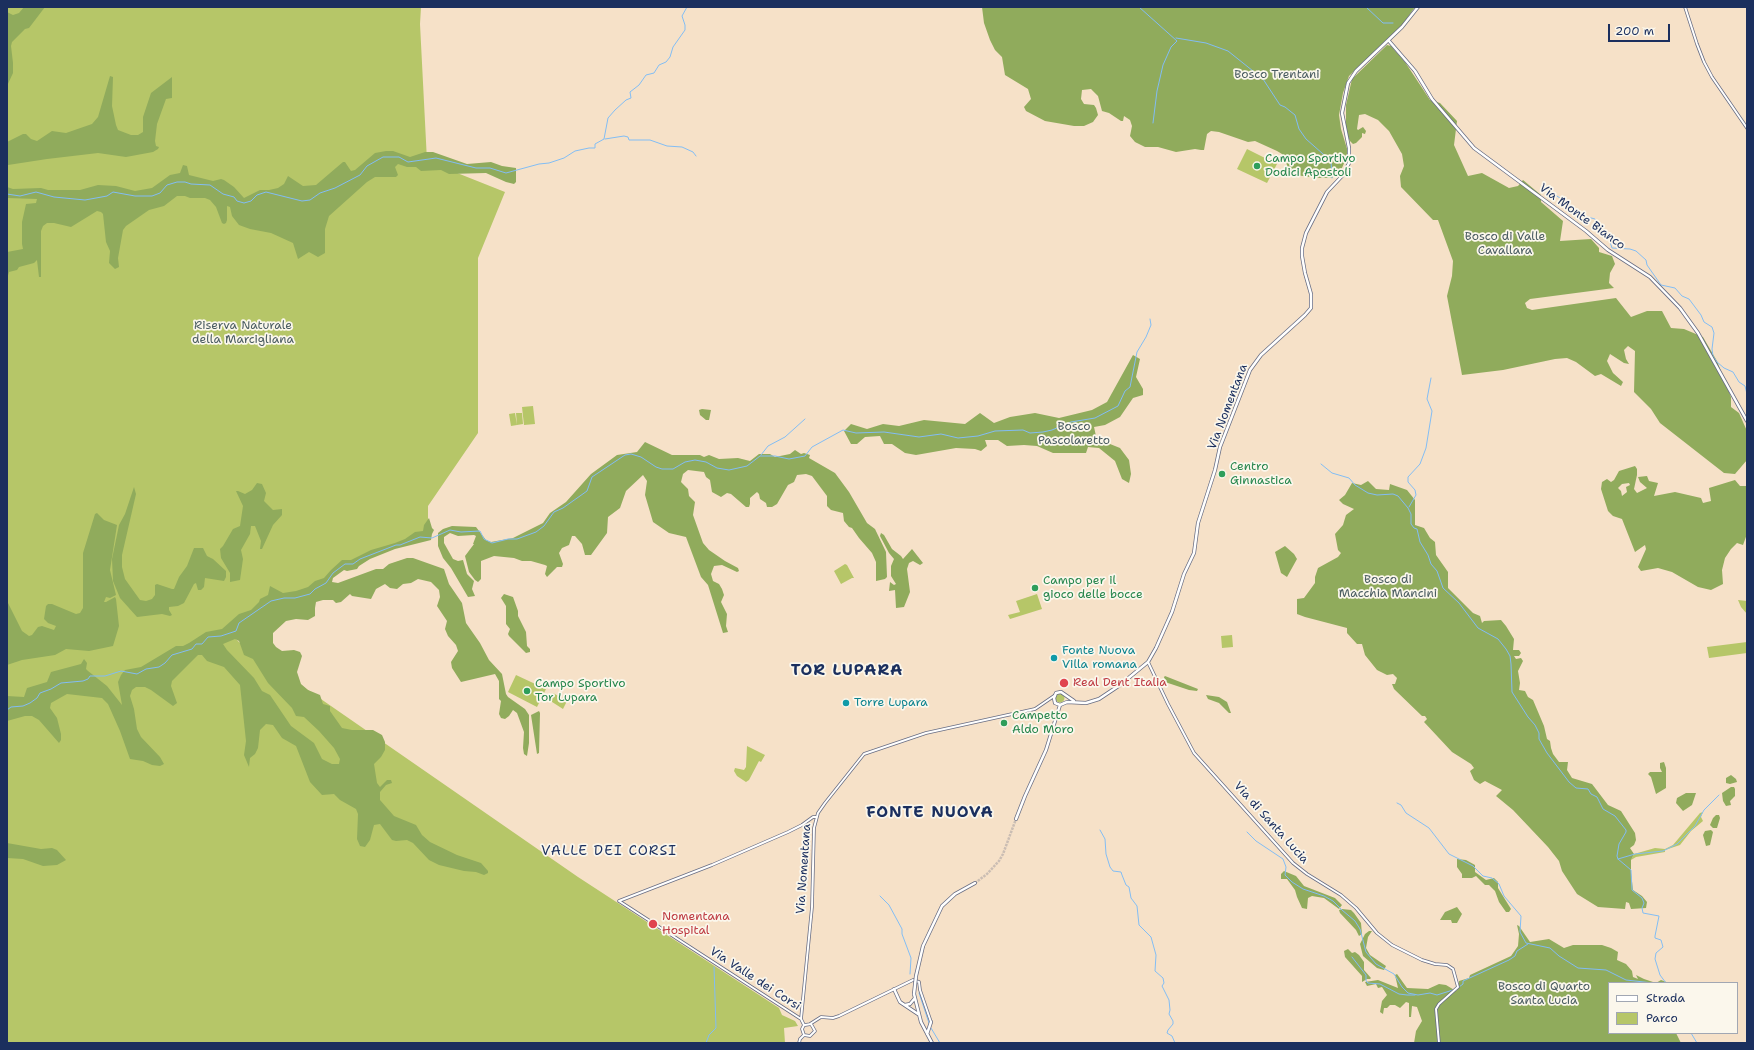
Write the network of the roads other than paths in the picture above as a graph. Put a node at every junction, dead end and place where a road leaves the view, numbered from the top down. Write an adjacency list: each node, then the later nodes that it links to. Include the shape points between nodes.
1 (1418, 7): 3 (main road, Via Nomentana)
2 (1685, 7): 4 (street, via 1710,73)
3 (1389, 41): 5 (main road, Via Monte Bianco, via 1406,59 1432,99 1471,146 1608,250 1650,277 1680,308 1698,332); 6 (main road, Via Nomentana, via 1356,71 1348,83 1342,113 1349,148 1349,163 1343,175 1327,192 1303,243 1302,256 1311,292 1311,308 1267,349 1251,368 1220,447 1198,523 1194,553 1163,634)
4 (1747, 128)
5 (1747, 421)
6 (1148, 662): 11 (main road, Via Nomentana, via 1099,699 1087,703); 30 (street, Via di Santa Lucia, via 1193,752 1286,856 1307,874 1345,899 1392,945 1425,960 1451,967 1458,987 1437,1007)
7 (1054, 696): 8 (main road, via 1060,692); 9 (street, Via Nomentana); 10 (main road)
8 (1067, 697): 11 (main road); 12 (main road)
9 (1048, 700): 10 (street); 14 (street, Via Nomentana, via 1035,709 926,733 864,754)
10 (1054, 701): 13 (main road)
11 (1074, 701): 12 (main road, Via Nomentana)
12 (1065, 703): 13 (main road)
13 (1060, 705): 15 (main road, via 1046,750)
14 (817, 817): 21 (street, Via Nomentana, via 814,828 812,908); 21 (street, Via Valle dei Corsi, via 701,869 619,901)
15 (1016, 819)
16 (975, 883): 18 (main road, bridge, via 955,894 942,906 923,946 916,976)
17 (894, 989): 19 (main road); 23 (street, via 911,981 919,982); 24 (street, via 842,1015 834,1018 822,1016)
18 (915, 998): 19 (main road, via 910,1004); 20 (main road)
19 (904, 1005): 20 (main road)
20 (918, 1014): 22 (main road)
21 (802, 1019): 25 (street, Via Nomentana)
22 (921, 1022): 23 (main road); 26 (main road)
23 (930, 1023): 26 (main road)
24 (810, 1024): 25 (street); 27 (street, via 815,1028 814,1033 810,1036)
25 (804, 1025): 27 (street)
26 (927, 1034): 29 (main road)
27 (804, 1035): 28 (street)
28 (800, 1043)
29 (932, 1043)
30 (1439, 1043)

